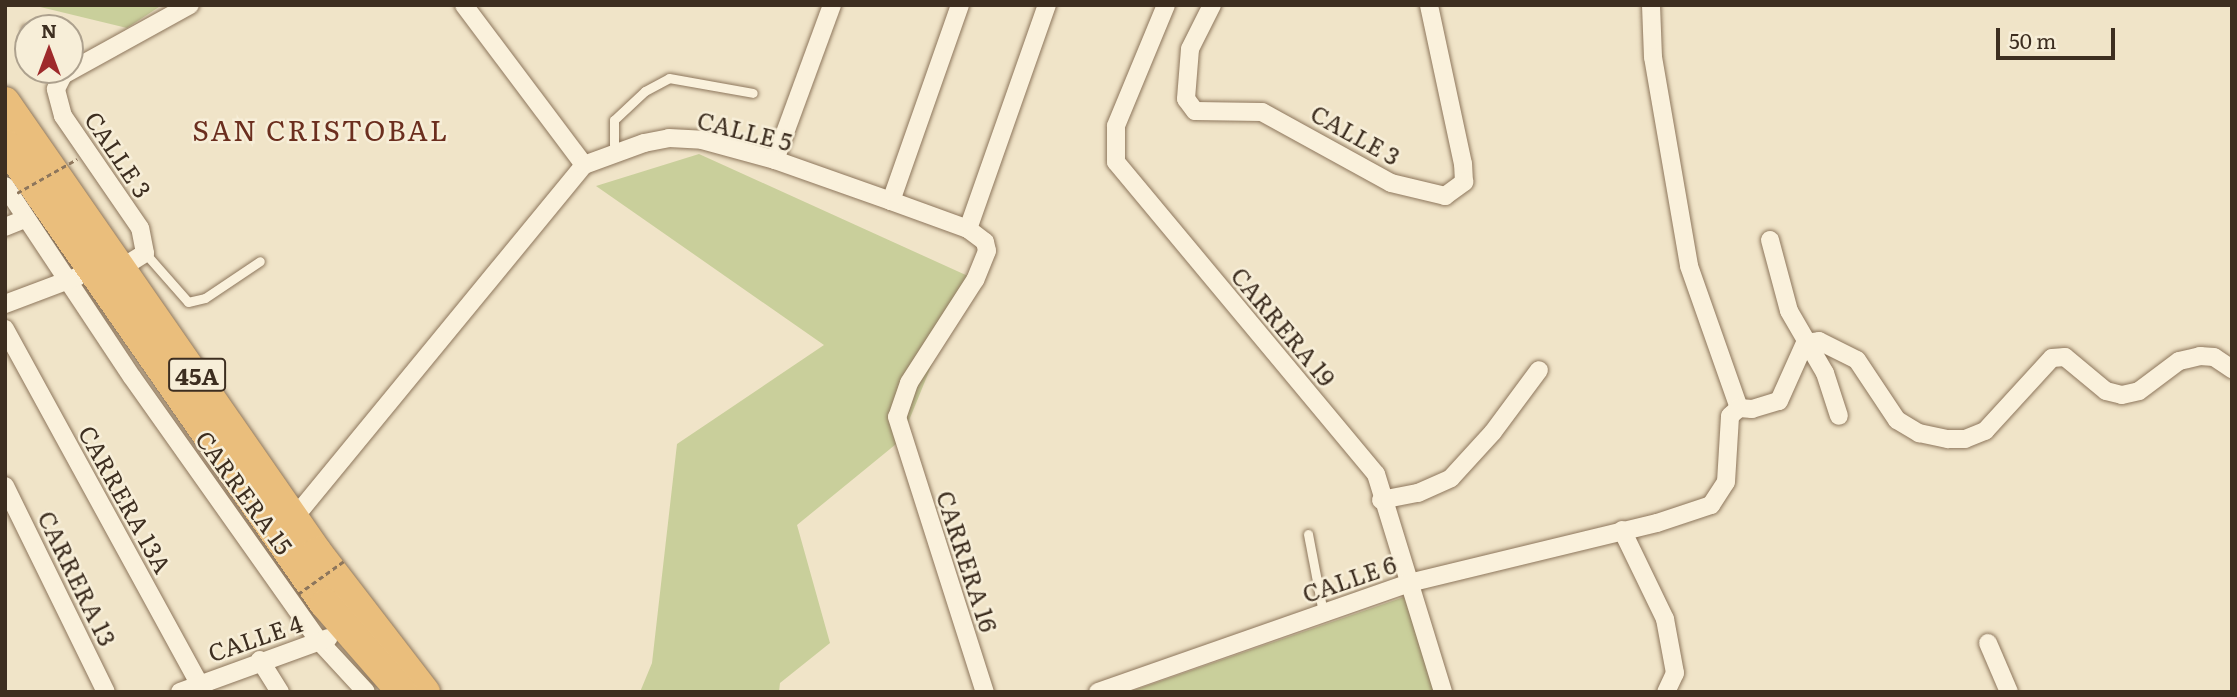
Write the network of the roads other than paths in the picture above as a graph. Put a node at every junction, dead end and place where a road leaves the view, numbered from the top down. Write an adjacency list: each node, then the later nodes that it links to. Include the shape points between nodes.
1 (190, 5): 10 (street, CALLE 3)
2 (464, 5): 16 (street)
3 (832, 5): 15 (street)
4 (960, 5): 18 (street)
5 (1047, 5): 21 (street)
6 (1166, 5): 34 (street, CARRERA 19, via 1116,126 1116,162 1376,474)
7 (1212, 5): 8 (street, CALLE 3, via 1191,49 1186,99 1195,111 1262,112 1391,183 1445,196 1464,182 1463,164)
8 (1429, 5)
9 (1651, 5): 31 (street, via 1653,57 1689,266)
10 (85, 63): 23 (street, CALLE 3, via 63,75 56,100 140,228)
11 (753, 93): 14 (lane, via 669,78 645,91 614,120)
12 (5, 102): 23 (highway, 45A)
13 (5, 144): 25 (highway, 45A)
14 (614, 153): 15 (street, CALLE 5, via 669,138 702,140); 16 (street, CALLE 5)
15 (775, 160): 18 (street, CALLE 5)
16 (584, 165): 35 (street, CALLE 5)
17 (11, 190): 19 (street)
18 (891, 201): 21 (street, CALLE 5)
19 (25, 219): 20 (street); 25 (street)
20 (5, 227)
21 (968, 229): 50 (street, CARRERA 16, via 985,242 984,261 901,399 897,417)
22 (1770, 240): 28 (street, via 1788,311)
23 (134, 260): 24 (lane, via 188,302 205,298); 35 (highway, 45A)
24 (260, 261)
25 (79, 275): 26 (street); 40 (highway, 45A)
26 (5, 304)
27 (5, 329): 43 (street, CARRERA 13A)
28 (1805, 343): 29 (street, via 1819,341 1857,360 1897,420 1919,433 1948,439 1965,439 1985,431 2052,358 2065,357 2106,391 2122,395 2139,391 2179,361 2200,355 2214,357); 31 (street, via 1779,401 1752,410); 32 (street, via 1825,373)
29 (2232, 369)
30 (1539, 370): 34 (street, via 1493,432 1451,478 1418,493)
31 (1739, 408): 36 (street, CALLE 6, via 1730,416 1726,482 1711,505)
32 (1839, 416)
33 (5, 486): 44 (street, CARRERA 13)
34 (1381, 500): 38 (street, CARRERA 19)
35 (294, 518): 49 (highway, 45A)
36 (1622, 530): 38 (street, CALLE 6); 53 (street, via 1665,619 1675,673)
37 (1308, 534): 39 (lane)
38 (1409, 583): 39 (street, CALLE 6); 52 (street, CARRERA 19)
39 (1323, 613): 51 (street, CALLE 6)
40 (333, 636): 42 (street, CALLE 4); 47 (street); 48 (highway, 45A)
41 (1988, 643): 54 (street)
42 (260, 660): 43 (street, CALLE 4); 46 (street)
43 (201, 688): 45 (street, CALLE 4)
44 (106, 692)
45 (180, 692)
46 (280, 692)
47 (366, 692)
48 (401, 692)
49 (425, 692)
50 (985, 692)
51 (1098, 692)
52 (1443, 692)
53 (1666, 692)
54 (2008, 692)

